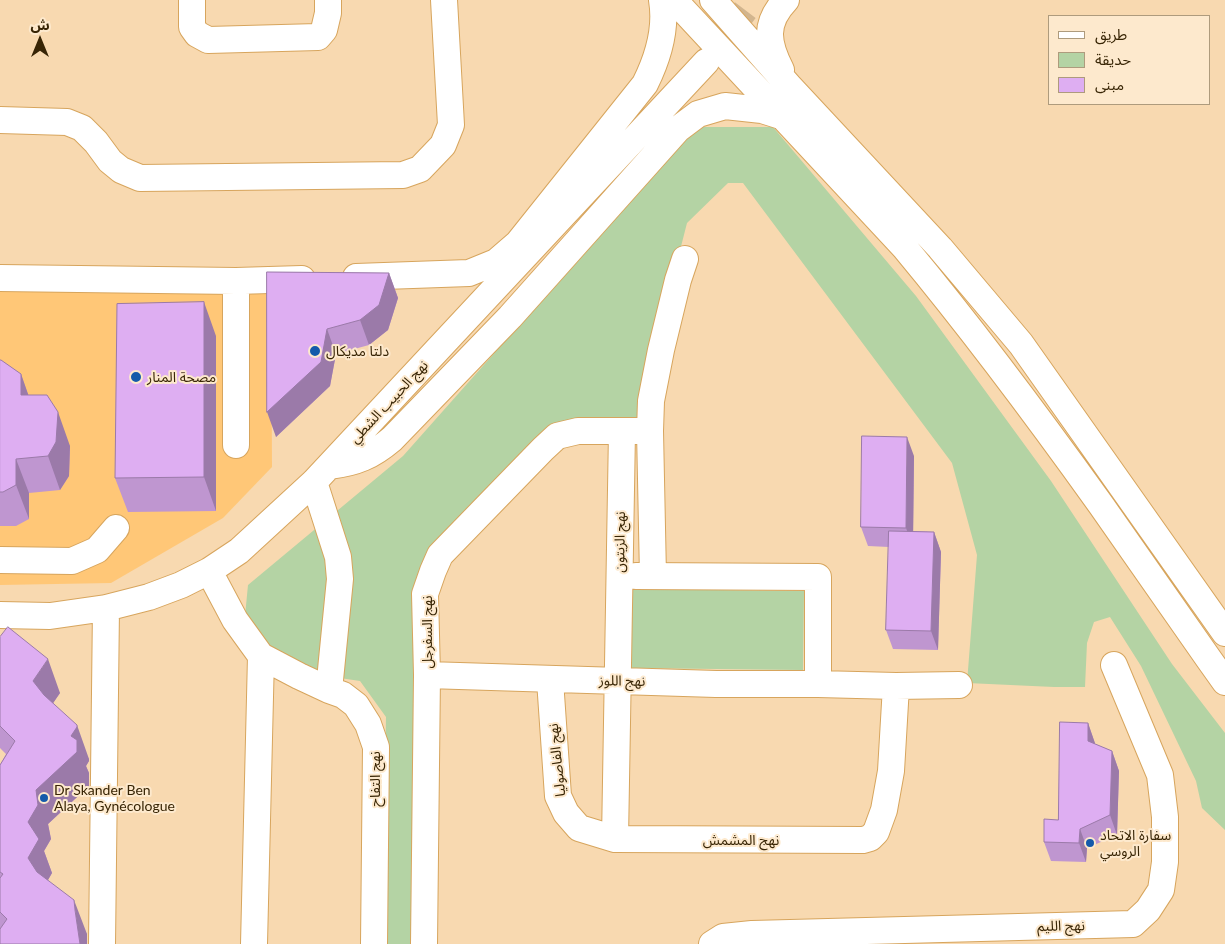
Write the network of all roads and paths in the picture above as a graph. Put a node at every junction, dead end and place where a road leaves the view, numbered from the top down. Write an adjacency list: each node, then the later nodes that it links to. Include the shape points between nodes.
1 (192, 0): 2 (street, via 192,27 208,40 318,37 324,30)
2 (328, 0)
3 (444, 0): 11 (street, via 451,125 444,145 420,169 403,175 140,178 121,170 82,128 68,122)
4 (662, 0): 14 (street, via 660,46 645,84 518,243 496,262 469,274)
5 (674, 0): 10 (street)
6 (713, 0): 9 (street)
7 (786, 0): 9 (street, via 774,17 770,41 772,53)
8 (706, 62): 18 (street, نهج الحبيب الشطي)
9 (789, 86): 26 (street, via 940,248 1021,344)
10 (781, 116): 18 (street, via 762,110 725,106 698,114 678,129 510,317 392,439 370,456); 32 (street, via 935,285 1100,504)
11 (0, 120)
12 (685, 259): 15 (street, via 660,350 651,401)
13 (0, 278): 14 (street)
14 (236, 281): 17 (street)
15 (650, 430): 16 (street); 23 (street)
16 (622, 431): 22 (street, نهج الزيتون); 29 (street, نهج السفرجل, via 578,431 558,436 440,555 425,594)
17 (236, 445)
18 (322, 474): 21 (street, نهج الحبيب الشطي, via 239,551); 36 (street, via 340,579)
19 (116, 528): 20 (street, via 97,550 72,561)
20 (0, 560)
21 (209, 572): 24 (street, نهج الحبيب الشطي, via 149,597); 27 (street, نهج التفاح, via 235,620)
22 (620, 576): 23 (street); 31 (street, نهج الزيتون)
23 (653, 576): 33 (street, via 818,577)
24 (106, 608): 25 (street, نهج الحبيب الشطي, via 50,616); 39 (street)
25 (0, 615)
26 (1225, 633)
27 (261, 656): 36 (street, نهج التفاح); 40 (street)
28 (1114, 665): 38 (street, نهج الليم, via 1160,775 1165,817 1161,890)
29 (427, 676): 30 (street, نهج اللوز); 42 (street, نهج السفرجل)
30 (550, 680): 31 (street, نهج اللوز); 37 (street, نهج الفاصوليا, via 558,796 566,814 579,828)
31 (617, 680): 33 (street, نهج اللوز); 37 (street)
32 (1225, 682)
33 (818, 684): 35 (street, نهج اللوز)
34 (960, 685): 35 (street, نهج اللوز)
35 (896, 686): 37 (street, نهج المشمش, via 884,810 876,832 870,838)
36 (329, 690): 41 (street, نهج التفاح, via 356,705 368,724 376,747)
37 (615, 839)
38 (1133, 934): 43 (street, نهج الليم, via 752,934 723,937)
39 (102, 944)
40 (254, 944)
41 (374, 944)
42 (424, 944)
43 (712, 944)

